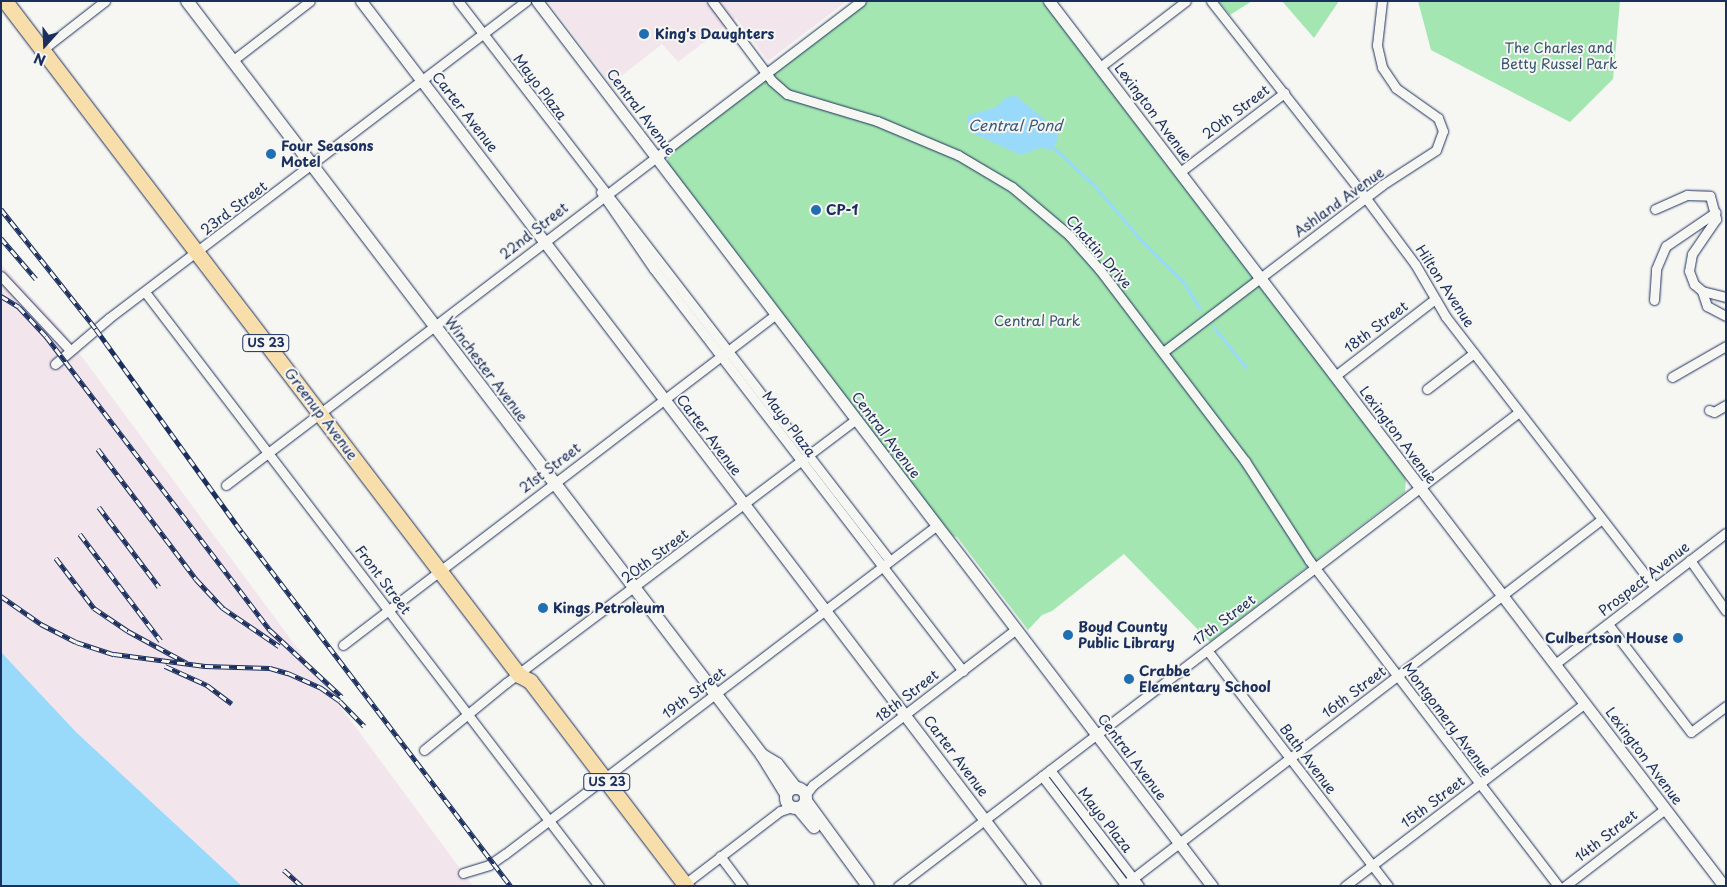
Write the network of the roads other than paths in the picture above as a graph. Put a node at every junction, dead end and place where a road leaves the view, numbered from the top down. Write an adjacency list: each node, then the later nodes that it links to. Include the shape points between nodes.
1 (5, 1): 17 (highway, Greenup Avenue / US 23)
2 (17, 1): 17 (highway, Greenup Avenue / US 23)
3 (105, 1): 17 (street)
4 (187, 1): 18 (main road, Winchester Avenue)
5 (310, 1): 18 (street)
6 (361, 1): 21 (street, Carter Avenue)
7 (458, 1): 16 (street, Mayo Plaza)
8 (526, 1): 16 (street, 23rd Street)
9 (537, 1): 23 (street, Central Avenue)
10 (712, 1): 20 (street)
11 (860, 1): 20 (street, 22nd Street)
12 (1049, 1): 19 (street, Lexington Avenue)
13 (1186, 1): 19 (street)
14 (1211, 1): 22 (street, Hilton Avenue)
15 (1382, 1): 27 (street, Ashland Avenue, via 1377,45 1382,68 1396,88 1432,111 1443,131 1436,150 1428,158)
16 (482, 35): 21 (street, 23rd Street); 26 (street, Mayo Plaza)
17 (46, 47): 31 (highway, Greenup Avenue / US 23)
18 (232, 61): 24 (main road, Winchester Avenue)
19 (1100, 67): 25 (street, Lexington Avenue)
20 (766, 72): 23 (street, 22nd Street); 45 (street, Chattin Drive, via 787,94 853,112 933,143 1012,187 1053,220 1084,251)
21 (422, 81): 24 (street, 23rd Street); 30 (street, Carter Avenue)
22 (1284, 93): 25 (street, 20th Street); 27 (street, Hilton Avenue)
23 (656, 156): 26 (street, 22nd Street); 39 (street, Central Avenue)
24 (312, 166): 31 (street, 23rd Street); 41 (main road, Winchester Avenue)
25 (1180, 172): 33 (street, Lexington Avenue)
26 (603, 192): 30 (street, 22nd Street); 44 (street, Mayo Plaza); 47 (street, Mayo Plaza)
27 (1365, 198): 33 (street, Ashland Avenue); 37 (street, Hilton Avenue, via 1415,264)
28 (1655, 209): 29 (street, via 1679,198 1704,194 1710,196)
29 (1716, 212): 34 (street, via 1713,227 1690,260 1691,278); 38 (street, via 1666,246 1656,269)
30 (544, 240): 41 (street, 22nd Street); 52 (street, Carter Avenue)
31 (201, 250): 35 (street, 23rd Street); 54 (highway, Greenup Avenue / US 23)
32 (1, 276): 43 (street)
33 (1260, 277): 45 (street, Ashland Avenue); 49 (street, Lexington Avenue)
34 (1702, 291): 36 (street); 40 (street, via 1707,306)
35 (145, 292): 43 (street, 23rd Street); 58 (street, Front Street)
36 (1726, 297)
37 (1435, 299): 46 (street, Hilton Avenue); 49 (street, 18th Street)
38 (1654, 300)
39 (775, 315): 44 (street, 21st Street); 57 (street, Central Avenue)
40 (1726, 316)
41 (434, 326): 54 (street, 22nd Street); 61 (main road, Winchester Avenue)
42 (1726, 346): 50 (street)
43 (70, 350): 48 (street, 23rd Street)
44 (730, 350): 47 (street, 21st Street); 59 (street, Mayo Plaza)
45 (1163, 352): 72 (street, Chattin Drive, via 1246,461)
46 (1474, 353): 51 (street); 56 (street, Hilton Avenue)
47 (721, 357): 52 (street, 21st Street); 60 (street, Mayo Plaza)
48 (55, 364)
49 (1335, 376): 63 (street, Lexington Avenue)
50 (1672, 376)
51 (1427, 389)
52 (663, 399): 61 (street, 21st Street); 64 (street, Carter Avenue)
53 (1726, 405): 55 (street, via 1714,412)
54 (323, 410): 58 (street, 22nd Street); 70 (highway, Greenup Avenue / US 23)
55 (1709, 410)
56 (1519, 412): 63 (street, 17th Street); 65 (street, Hilton Avenue)
57 (855, 420): 59 (street, 20th Street); 66 (street, Central Avenue)
58 (268, 452): 62 (street, 22nd Street); 76 (street, Front Street)
59 (810, 455): 60 (street, 20th Street); 68 (street, Mayo Plaza)
60 (801, 462): 64 (street, 20th Street); 71 (street, Mayo Plaza)
61 (554, 483): 70 (street, 21st Street); 74 (main road, Winchester Avenue)
62 (226, 484)
63 (1419, 488): 72 (street, 17th Street); 75 (street, Lexington Avenue)
64 (744, 506): 74 (street, 20th Street); 77 (street, Carter Avenue)
65 (1602, 519): 73 (street, Hilton Avenue); 75 (street, 16th Street)
66 (936, 526): 68 (street, 19th Street); 80 (street, Central Avenue)
67 (1726, 533): 69 (street, Prospect Avenue)
68 (890, 560): 71 (street, 19th Street)
69 (1690, 560): 73 (street, Prospect Avenue); 78 (street)
70 (444, 567): 76 (street, 21st Street); 85 (highway, Greenup Avenue / US 23)
71 (882, 567): 77 (street, 19th Street); 84 (street, Mayo Plaza)
72 (1315, 568): 82 (street, 17th Street); 86 (street, Montgomery Avenue)
73 (1655, 588): 79 (street, Prospect Avenue)
74 (635, 589): 85 (street, 20th Street); 87 (main road, Winchester Avenue)
75 (1503, 596): 83 (street, Lexington Avenue); 86 (street, 16th Street)
76 (388, 609): 81 (street, 21st Street); 90 (street, Front Street)
77 (824, 610): 87 (street, 19th Street); 91 (street, Carter Avenue)
78 (1726, 611)
79 (1608, 624): 83 (street, Prospect Avenue); 89 (street, via 1691,732)
80 (1016, 630): 84 (street, 18th Street); 92 (street, Central Avenue)
81 (343, 644)
82 (1207, 650): 92 (street, 17th Street); 94 (street, Bath Avenue)
83 (1555, 664): 88 (street, Lexington Avenue)
84 (963, 671): 91 (street, 18th Street)
85 (525, 675): 90 (street, 20th Street); 96 (highway, Greenup Avenue / US 23)
86 (1398, 676): 94 (street, 16th Street); 97 (street, Montgomery Avenue)
87 (715, 694): 96 (street, 19th Street); 98 (main road, Winchester Avenue, via 762,755 769,770)
88 (1585, 703): 97 (street, 15th Street); 99 (street, Lexington Avenue)
89 (1726, 706)
90 (468, 714): 93 (street, 20th Street); 101 (street, Front Street)
91 (905, 714): 98 (street, 18th Street); 100 (street, Carter Avenue)
92 (1097, 735): 95 (street, 17th Street); 102 (street, Central Avenue)
93 (424, 750)
94 (1290, 758): 102 (street, 16th Street); 104 (street, Bath Avenue)
95 (1046, 773): 100 (street, 17th Street); 106 (street, Mayo Plaza); 108 (street, Mayo Plaza)
96 (604, 778): 101 (street, 19th Street); 107 (highway, Greenup Avenue / US 23)
97 (1480, 784): 104 (street, 15th Street); 118 (street, Montgomery Avenue)
98 (796, 798): 103 (street, 18th Street); 111 (main road, Winchester Avenue); 112 (main road, Winchester Avenue)
99 (1665, 809): 119 (street, 14th Street); 120 (street, Lexington Avenue)
100 (985, 819): 113 (street, 17th Street); 114 (street, Carter Avenue)
101 (549, 820): 105 (street, 19th Street, via 498,859); 109 (street, Front Street)
102 (1179, 843): 106 (street, 16th Street); 115 (street, Central Avenue)
103 (720, 856): 107 (street, 18th Street); 110 (street)
104 (1372, 866): 116 (street, 15th Street); 117 (street, Bath Avenue)
105 (463, 873)
106 (1136, 882): 108 (street, 16th Street)
107 (684, 885)
108 (1125, 885)
109 (599, 886)
110 (743, 886)
111 (858, 886)
112 (868, 886)
113 (898, 886)
114 (1035, 886)
115 (1212, 886)
116 (1345, 886)
117 (1388, 886)
118 (1558, 886)
119 (1565, 886)
120 (1724, 886)

